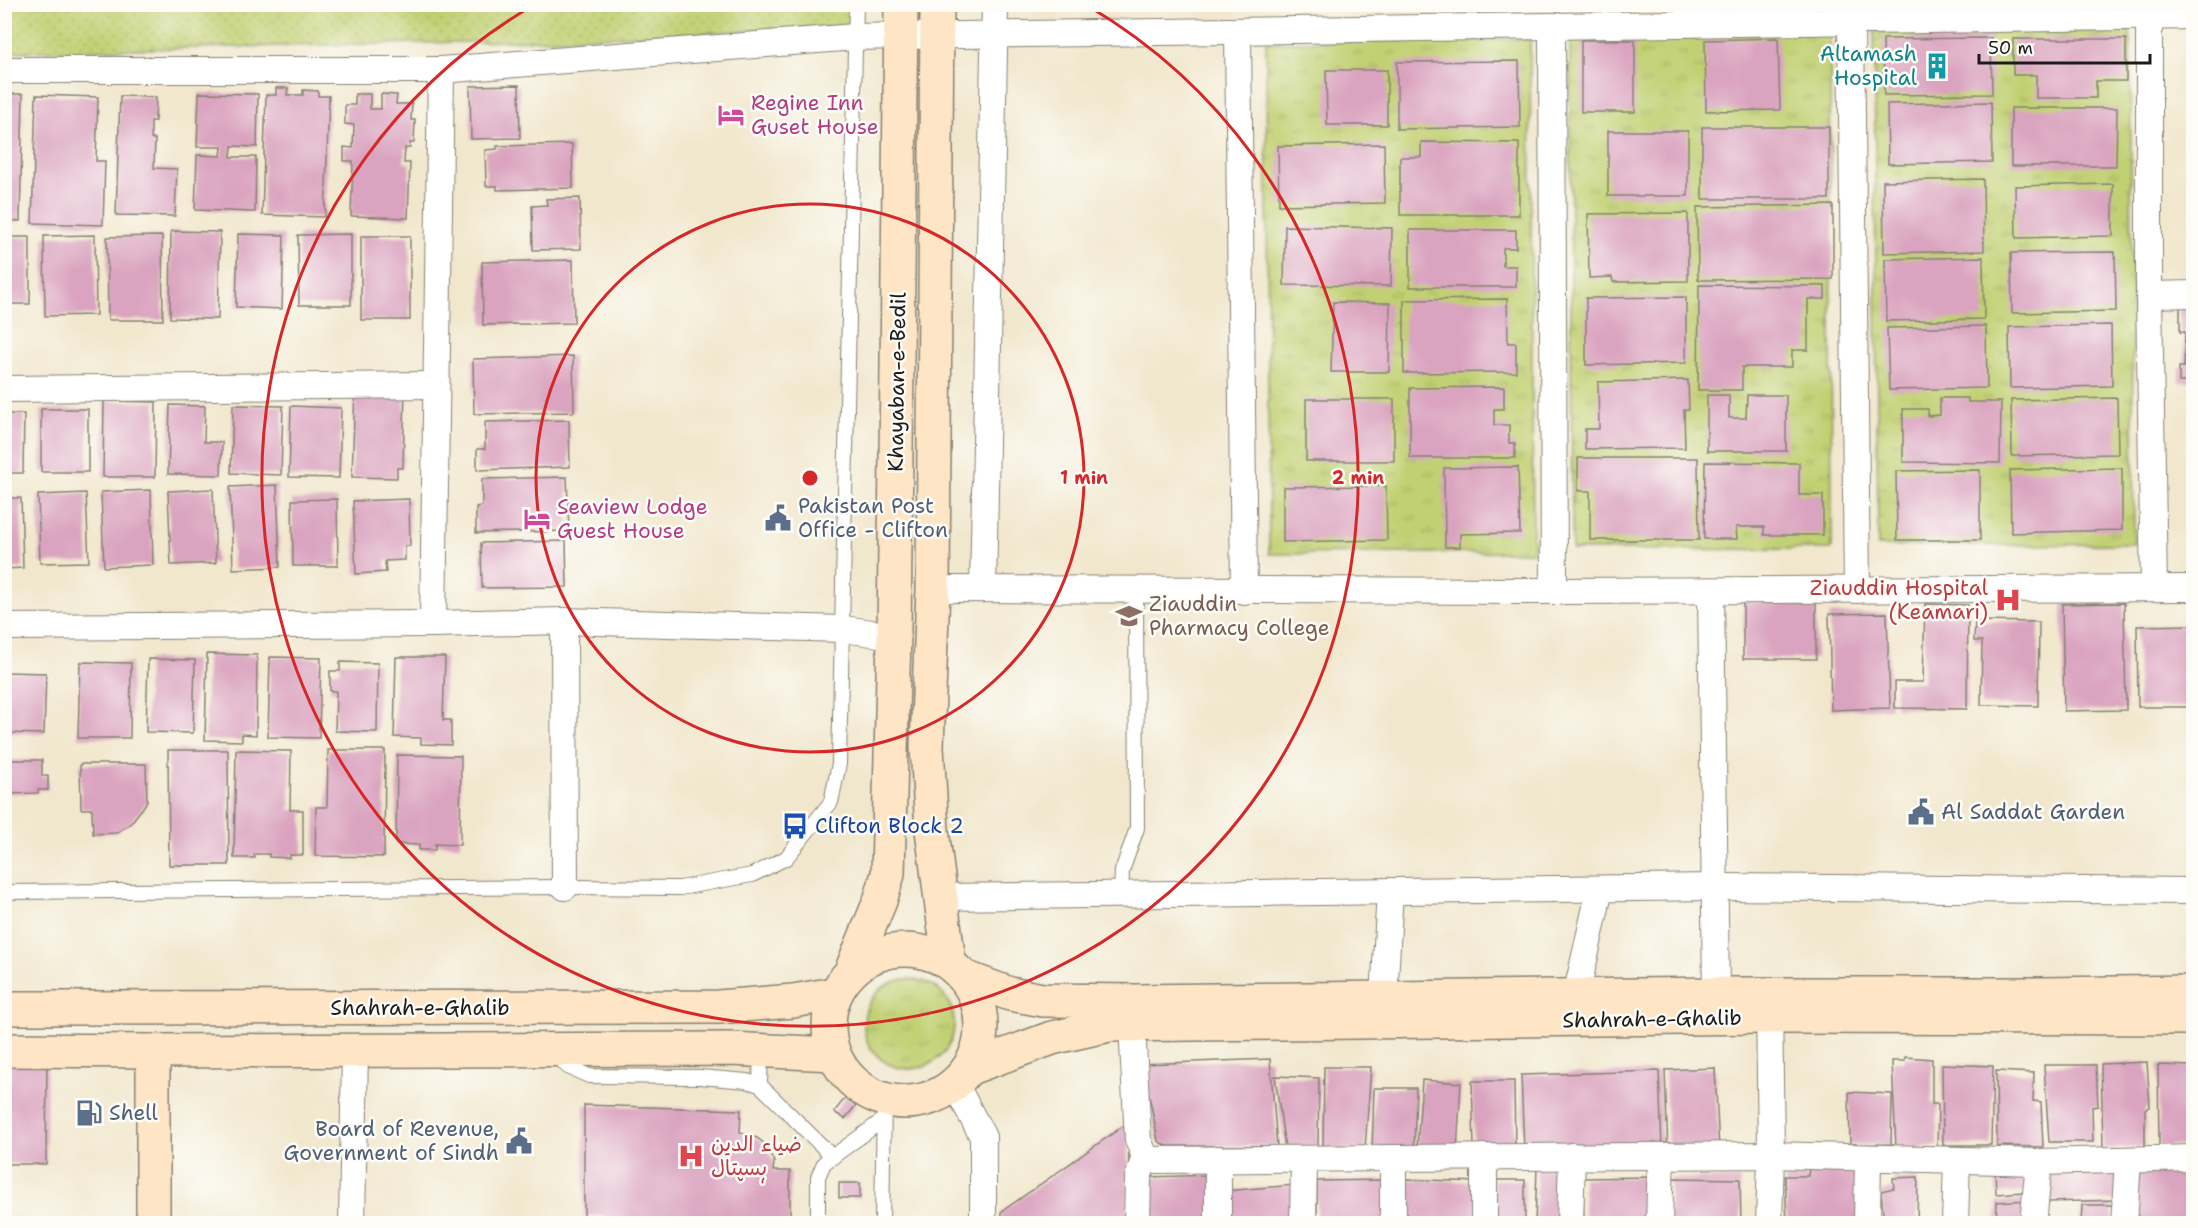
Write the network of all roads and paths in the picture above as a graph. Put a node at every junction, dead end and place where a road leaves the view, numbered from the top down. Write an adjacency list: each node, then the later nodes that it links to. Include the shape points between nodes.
1 (856, 4): 11 (lane)
2 (995, 4): 10 (street)
3 (2149, 16): 4 (street); 7 (street); 15 (street)
4 (2193, 16)
5 (901, 20): 6 (street); 11 (street); 31 (main road, Khayaban-e-Bedil)
6 (937, 20): 10 (street); 20 (main road, Khayaban-e-Bedil)
7 (1851, 21): 8 (street); 23 (street)
8 (1552, 26): 9 (street); 25 (street)
9 (1238, 32): 10 (street); 24 (street)
10 (994, 35): 21 (street)
11 (855, 37): 13 (street); 30 (lane)
12 (4, 70): 13 (street)
13 (441, 70): 16 (street)
14 (2193, 294): 15 (street)
15 (2149, 295): 18 (street)
16 (435, 385): 17 (street); 28 (street)
17 (4, 389)
18 (2154, 588): 19 (street); 23 (street)
19 (2193, 588)
20 (933, 590): 21 (street); 39 (main road, Khayaban-e-Bedil, via 927,747)
21 (983, 590): 22 (street)
22 (1136, 590): 24 (street); 38 (lane, via 1137,828 1122,871)
23 (1857, 590): 26 (street)
24 (1244, 591): 25 (street)
25 (1554, 591): 26 (street)
26 (1711, 591): 33 (street)
27 (564, 621): 28 (street); 30 (street); 32 (street)
28 (433, 624): 29 (street)
29 (4, 627)
30 (843, 629): 31 (street); 32 (lane, via 839,764 831,802 786,858 752,875 680,888)
31 (894, 636): 41 (main road, Khayaban-e-Bedil, via 888,874 880,901)
32 (565, 887): 37 (lane)
33 (1715, 887): 34 (street); 36 (street); 43 (street)
34 (1600, 889): 35 (street); 44 (street)
35 (1390, 891): 38 (street); 45 (street)
36 (2193, 891)
37 (4, 892)
38 (1121, 895): 39 (street)
39 (941, 897): 40 (main road, Khayaban-e-Bedil)
40 (958, 970): 41 (main road, via 916,949 882,952); 48 (main road, via 1010,994); 56 (main road, via 980,1007 981,1038)
41 (843, 981): 47 (main road, Shahrah-e-Ghalib, via 793,1001 718,1007); 55 (main road, via 828,1024)
42 (2193, 992): 46 (main road, Shahrah-e-Ghalib, via 2041,994)
43 (1716, 994): 44 (main road, Shahrah-e-Ghalib); 46 (main road, Shahrah-e-Ghalib)
44 (1576, 996): 45 (main road, Shahrah-e-Ghalib)
45 (1384, 998): 48 (main road, Shahrah-e-Ghalib)
46 (1768, 1006): 48 (main road, Shahrah-e-Ghalib); 49 (main road, Shahrah-e-Ghalib); 59 (street)
47 (4, 1008)
48 (1126, 1017): 56 (main road, via 1052,1038); 60 (street, via 1138,1140)
49 (2193, 1018)
50 (4, 1050): 54 (main road, Shahrah-e-Ghalib)
51 (355, 1050): 52 (main road, Shahrah-e-Ghalib); 54 (main road, Shahrah-e-Ghalib); 74 (street)
52 (548, 1050): 53 (main road, Shahrah-e-Ghalib); 57 (lane, via 568,1067 589,1076 700,1077)
53 (761, 1050): 55 (main road, Shahrah-e-Ghalib); 57 (lane)
54 (153, 1052): 73 (main road)
55 (833, 1054): 58 (main road, via 847,1077)
56 (963, 1076): 58 (main road, via 939,1095 893,1102); 77 (street, via 983,1137)
57 (760, 1085): 63 (lane)
58 (883, 1109): 63 (lane); 76 (lane)
59 (1771, 1155): 62 (street); 66 (street); 85 (street)
60 (1145, 1156): 69 (street, via 1152,1160); 78 (street, via 1138,1178)
61 (1572, 1156): 62 (street); 64 (street); 83 (street)
62 (1661, 1156): 84 (street)
63 (833, 1157): 75 (lane, via 824,1163 818,1177)
64 (1484, 1157): 65 (street); 82 (street)
65 (1393, 1158): 68 (street); 81 (street)
66 (1868, 1158): 70 (street); 86 (street)
67 (2193, 1158): 71 (street)
68 (1304, 1159): 69 (street); 80 (street)
69 (1218, 1160): 79 (street)
70 (1957, 1160): 72 (street); 87 (street)
71 (2128, 1160): 72 (street); 89 (street)
72 (2039, 1162): 88 (street)
73 (153, 1224)
74 (352, 1224)
75 (818, 1224)
76 (882, 1224)
77 (983, 1224)
78 (1137, 1224)
79 (1218, 1224)
80 (1303, 1224)
81 (1393, 1224)
82 (1484, 1224)
83 (1570, 1224)
84 (1659, 1224)
85 (1768, 1224)
86 (1867, 1224)
87 (1955, 1224)
88 (2033, 1224)
89 (2124, 1224)

